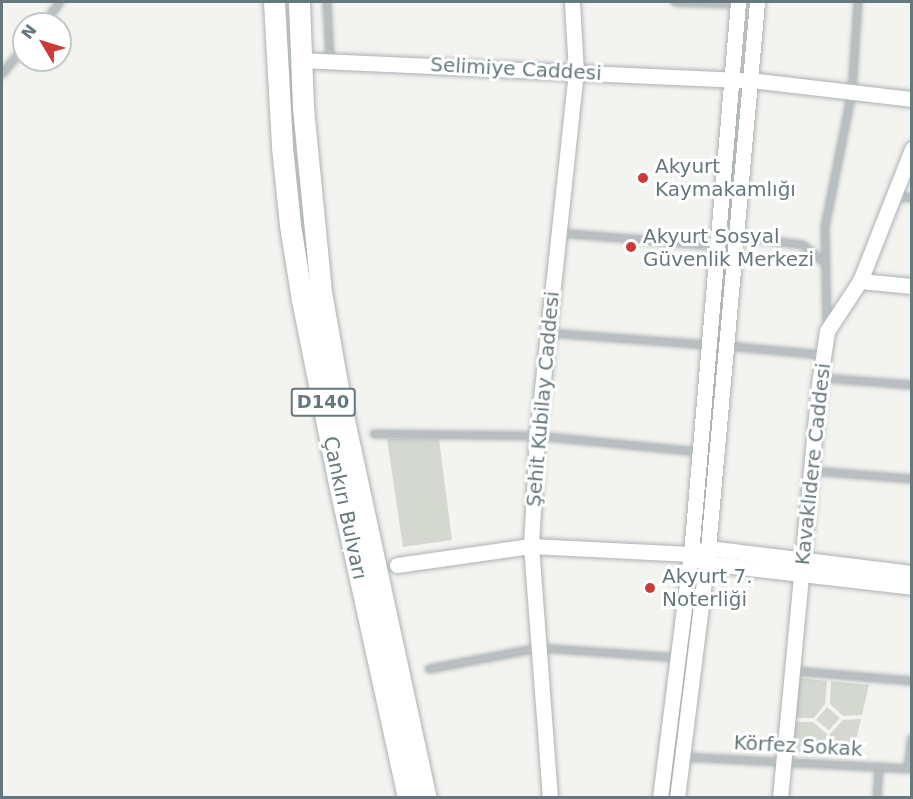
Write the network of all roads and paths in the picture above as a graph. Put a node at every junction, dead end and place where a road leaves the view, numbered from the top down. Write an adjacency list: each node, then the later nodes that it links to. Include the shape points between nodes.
1 (274, 2): 56 (highway, Çankırı Bulvarı / D140, via 290,225 340,488)
2 (299, 2): 9 (highway, Çankırı Bulvarı / D140)
3 (327, 2): 10 (street)
4 (572, 2): 12 (street, Şehit Kubilay Caddesi)
5 (675, 2): 8 (street)
6 (757, 2): 15 (street)
7 (858, 2): 16 (street)
8 (738, 3): 14 (street)
9 (301, 60): 10 (street, Selimiye Caddesi); 57 (highway, Çankırı Bulvarı / D140, via 312,211 330,348)
10 (330, 61): 12 (street, Selimiye Caddesi)
11 (12, 62): 13 (street)
12 (576, 72): 14 (street, Selimiye Caddesi); 21 (street, Şehit Kubilay Caddesi)
13 (2, 74)
14 (730, 78): 15 (street, Selimiye Caddesi); 23 (street)
15 (750, 80): 16 (street, Selimiye Caddesi); 22 (street)
16 (852, 92): 17 (street, Selimiye Caddesi); 24 (street, via 825,227)
17 (912, 99)
18 (912, 149): 19 (street, Kavaklıdere Caddesi)
19 (893, 197): 20 (street); 25 (street, Kavaklıdere Caddesi)
20 (912, 198)
21 (558, 233): 23 (street); 28 (street, Şehit Kubilay Caddesi)
22 (734, 236): 24 (street, via 803,245); 30 (street)
23 (717, 246): 29 (street)
24 (827, 265): 27 (street)
25 (860, 281): 26 (street); 27 (street, Kavaklıdere Caddesi)
26 (912, 286)
27 (827, 331): 31 (street, Kavaklıdere Caddesi)
28 (548, 333): 29 (street); 35 (street, Şehit Kubilay Caddesi)
29 (709, 345): 36 (street)
30 (725, 346): 31 (street); 41 (street)
31 (824, 355): 32 (street, Kavaklıdere Caddesi)
32 (820, 378): 33 (street); 37 (street, Kavaklıdere Caddesi)
33 (912, 385)
34 (374, 434): 35 (street)
35 (537, 436): 36 (street); 39 (street, Şehit Kubilay Caddesi)
36 (699, 452): 40 (street)
37 (812, 471): 38 (street); 43 (street, Kavaklıdere Caddesi)
38 (912, 478)
39 (531, 546): 40 (street); 42 (street); 46 (street, Şehit Kubilay Caddesi)
40 (690, 555): 41 (street); 47 (street)
41 (707, 556): 43 (street); 52 (street)
42 (397, 565)
43 (803, 568): 44 (street); 45 (street); 49 (street, Kavaklıdere Caddesi)
44 (912, 573)
45 (912, 587)
46 (539, 648): 47 (street); 48 (street); 58 (street, Şehit Kubilay Caddesi)
47 (678, 658): 59 (street)
48 (429, 669)
49 (792, 670): 50 (street); 53 (street, Kavaklıdere Caddesi)
50 (912, 681)
51 (912, 738): 55 (street)
52 (682, 757): 53 (street, Körfez Sokak); 60 (street)
53 (783, 760): 54 (street, Körfez Sokak); 61 (street, Kavaklıdere Caddesi)
54 (879, 767): 55 (street, Körfez Sokak); 62 (street)
55 (910, 769)
56 (408, 798)
57 (426, 798)
58 (550, 798)
59 (660, 798)
60 (678, 798)
61 (780, 798)
62 (877, 798)

